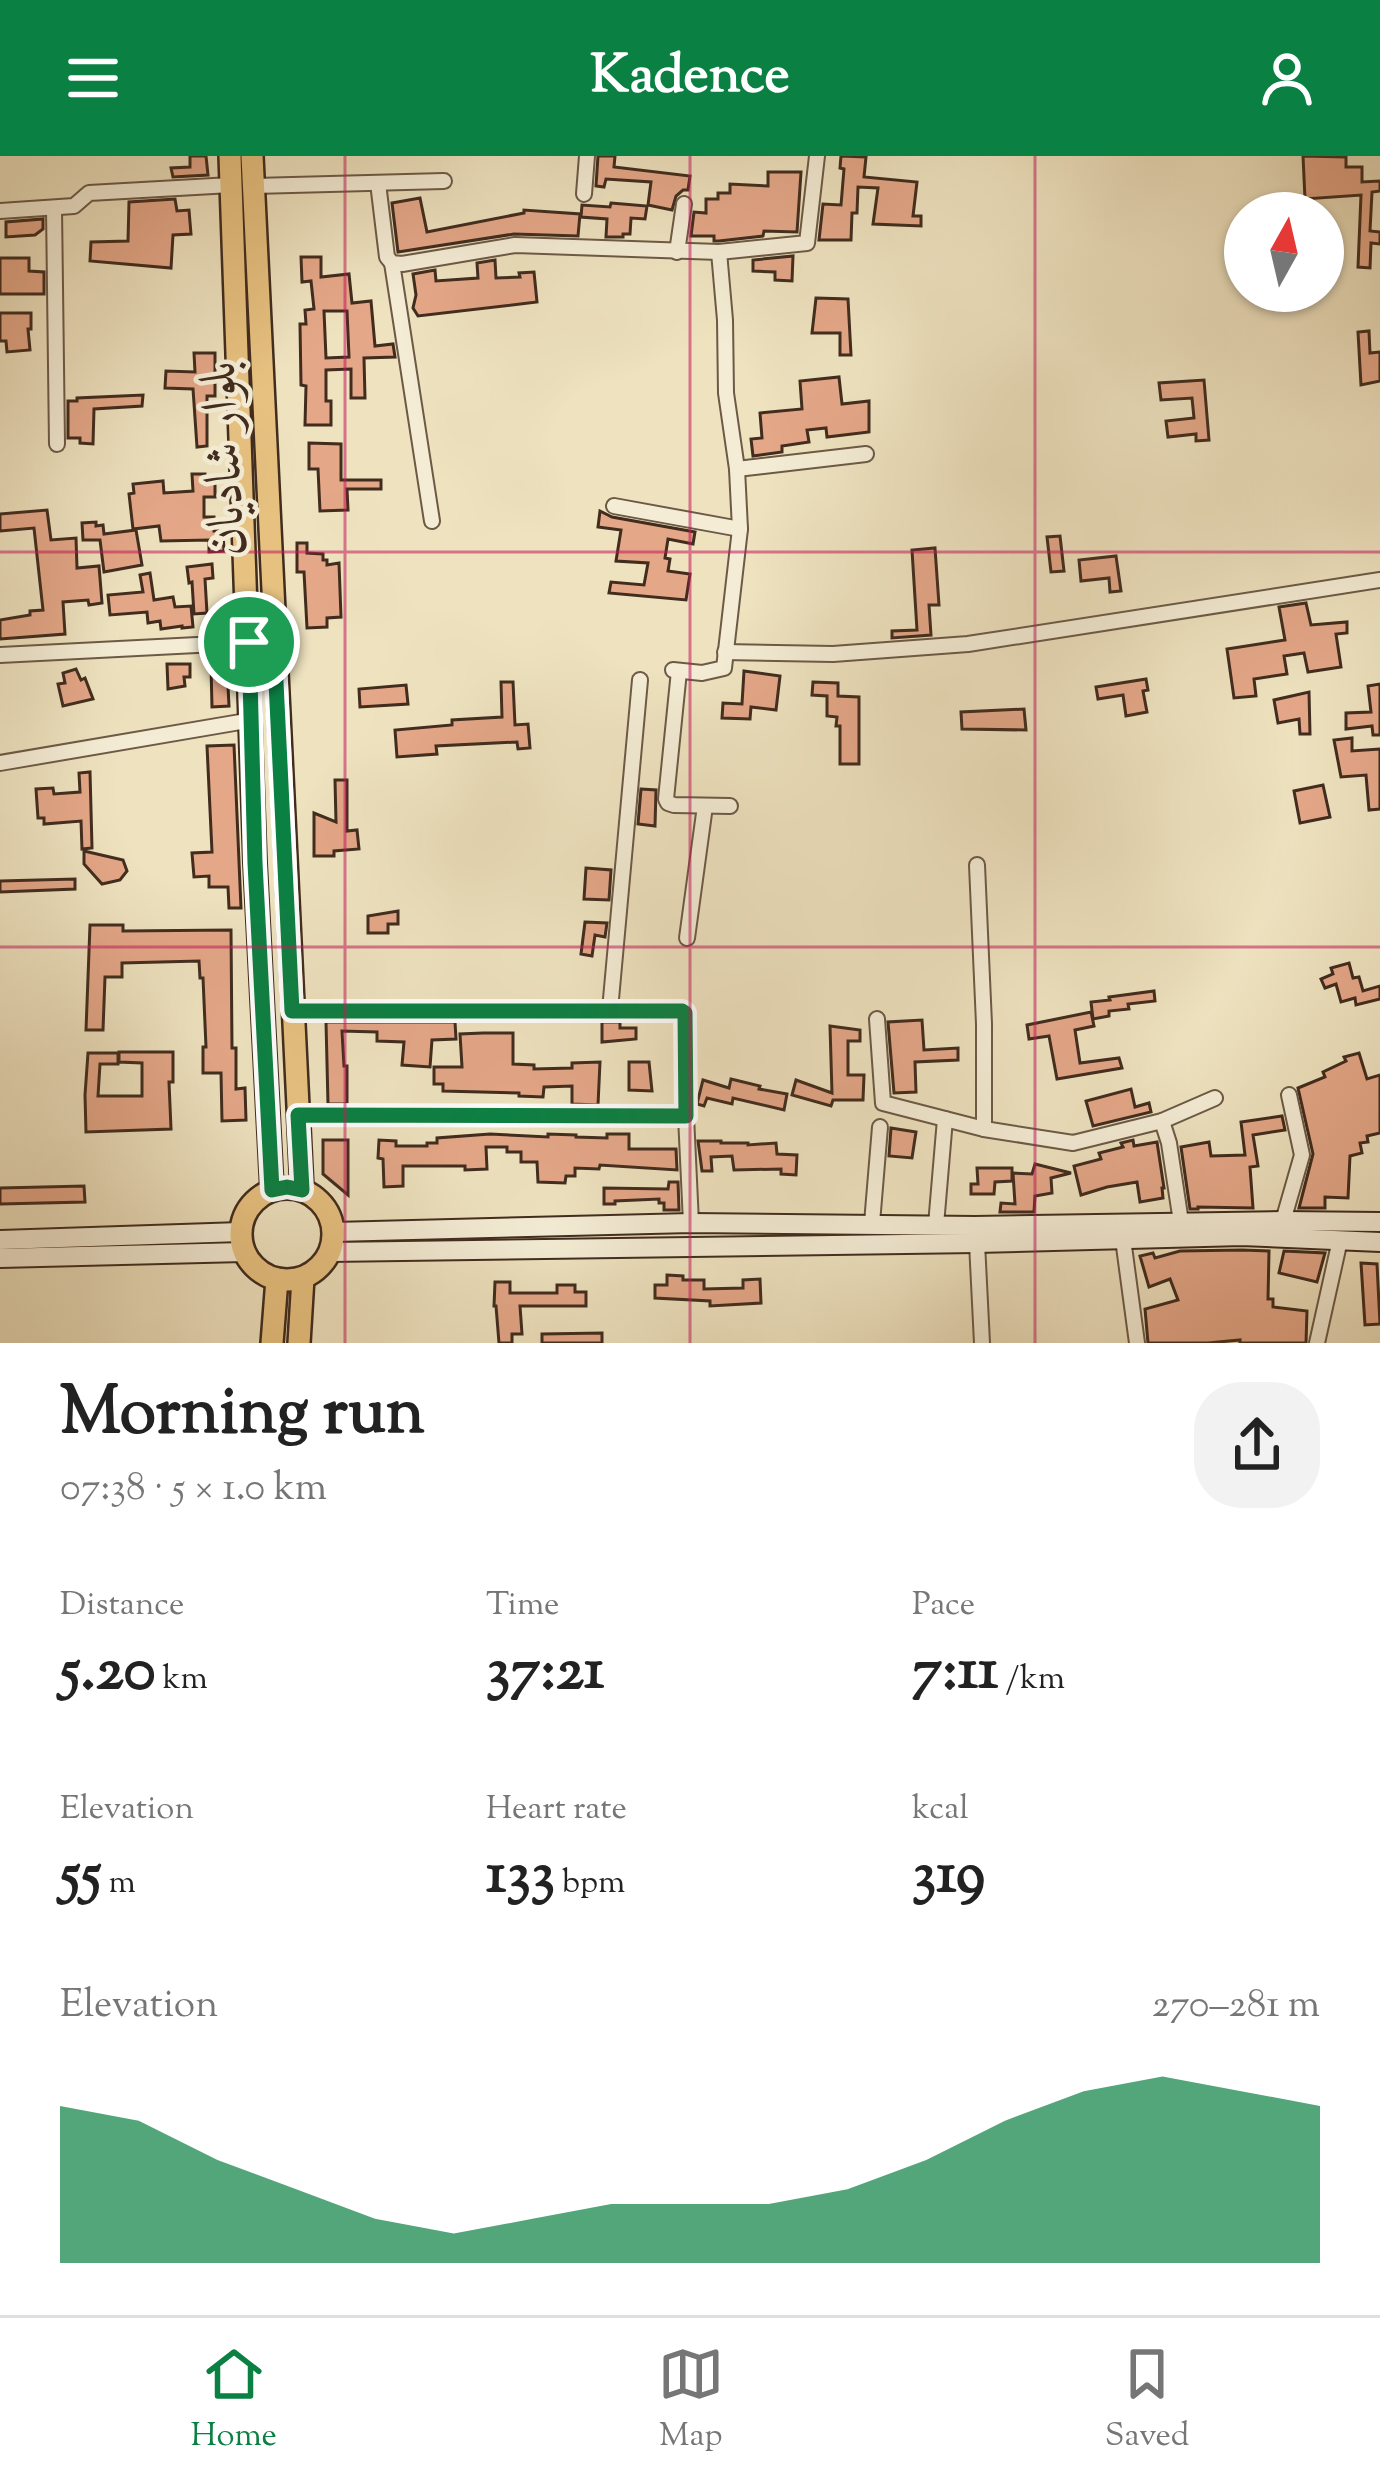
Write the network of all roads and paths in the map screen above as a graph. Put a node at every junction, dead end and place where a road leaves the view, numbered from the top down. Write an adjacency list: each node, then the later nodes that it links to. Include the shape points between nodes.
1 (230, 156): 7 (main road, بلوار شادیان)
2 (251, 156): 7 (main road, بلوار شادیان)
3 (587, 156): 8 (street)
4 (818, 156): 13 (street, via 806,243)
5 (444, 182): 6 (street)
6 (378, 183): 7 (street); 14 (street)
7 (242, 186): 10 (street, via 89,194); 22 (main road, بلوار شادیان); 23 (main road, بلوار شادیان)
8 (584, 194)
9 (684, 204): 12 (street)
10 (54, 208): 11 (street); 15 (street)
11 (0, 211)
12 (677, 252): 13 (street); 14 (street, via 515,245)
13 (719, 252): 17 (street)
14 (392, 263): 19 (street)
15 (57, 444)
16 (866, 454): 17 (street)
17 (737, 469): 20 (street)
18 (614, 506): 20 (street)
19 (432, 521)
20 (740, 529): 25 (street)
21 (1380, 580): 25 (street, via 968,644)
22 (274, 641): 23 (street); 34 (main road, بلوار شادیان)
23 (249, 642): 24 (street); 27 (main road, بلوار شادیان)
24 (0, 656)
25 (725, 660): 29 (street, via 702,673 676,670 666,800)
26 (640, 680): 33 (street)
27 (252, 720): 28 (street); 44 (main road, بلوار شادیان)
28 (0, 763)
29 (705, 806): 30 (street); 32 (street)
30 (730, 806)
31 (977, 865): 43 (street)
32 (687, 938)
33 (610, 1010): 34 (street); 39 (street, via 685,1013)
34 (292, 1011): 38 (main road, بلوار شادیان)
35 (877, 1019): 40 (street, via 883,1102)
36 (1289, 1095): 46 (street, via 1302,1155)
37 (1215, 1098): 41 (street)
38 (298, 1115): 39 (street); 45 (main road, بلوار شادیان)
39 (686, 1116): 49 (street)
40 (945, 1119): 43 (street); 51 (street)
41 (1162, 1121): 43 (street, via 1073,1143); 47 (street)
42 (880, 1127): 50 (street)
43 (984, 1129)
44 (272, 1190): 45 (main road); 55 (main road, via 243,1218)
45 (302, 1190): 56 (main road, via 330,1214)
46 (1283, 1221): 47 (street); 48 (street)
47 (1181, 1222): 51 (street)
48 (1380, 1222)
49 (692, 1223): 50 (street); 56 (street)
50 (872, 1223): 51 (street)
51 (936, 1225)
52 (1123, 1239): 54 (street); 58 (street); 65 (street)
53 (0, 1240): 55 (street)
54 (1340, 1240): 57 (street); 66 (street)
55 (242, 1242): 59 (street); 61 (main road, via 257,1269)
56 (332, 1242): 58 (street); 60 (main road, via 319,1268)
57 (1380, 1242)
58 (977, 1244): 64 (street)
59 (0, 1258)
60 (302, 1278): 61 (main road); 63 (main road)
61 (277, 1279): 62 (main road)
62 (272, 1343)
63 (299, 1343)
64 (982, 1343)
65 (1137, 1343)
66 (1317, 1343)

